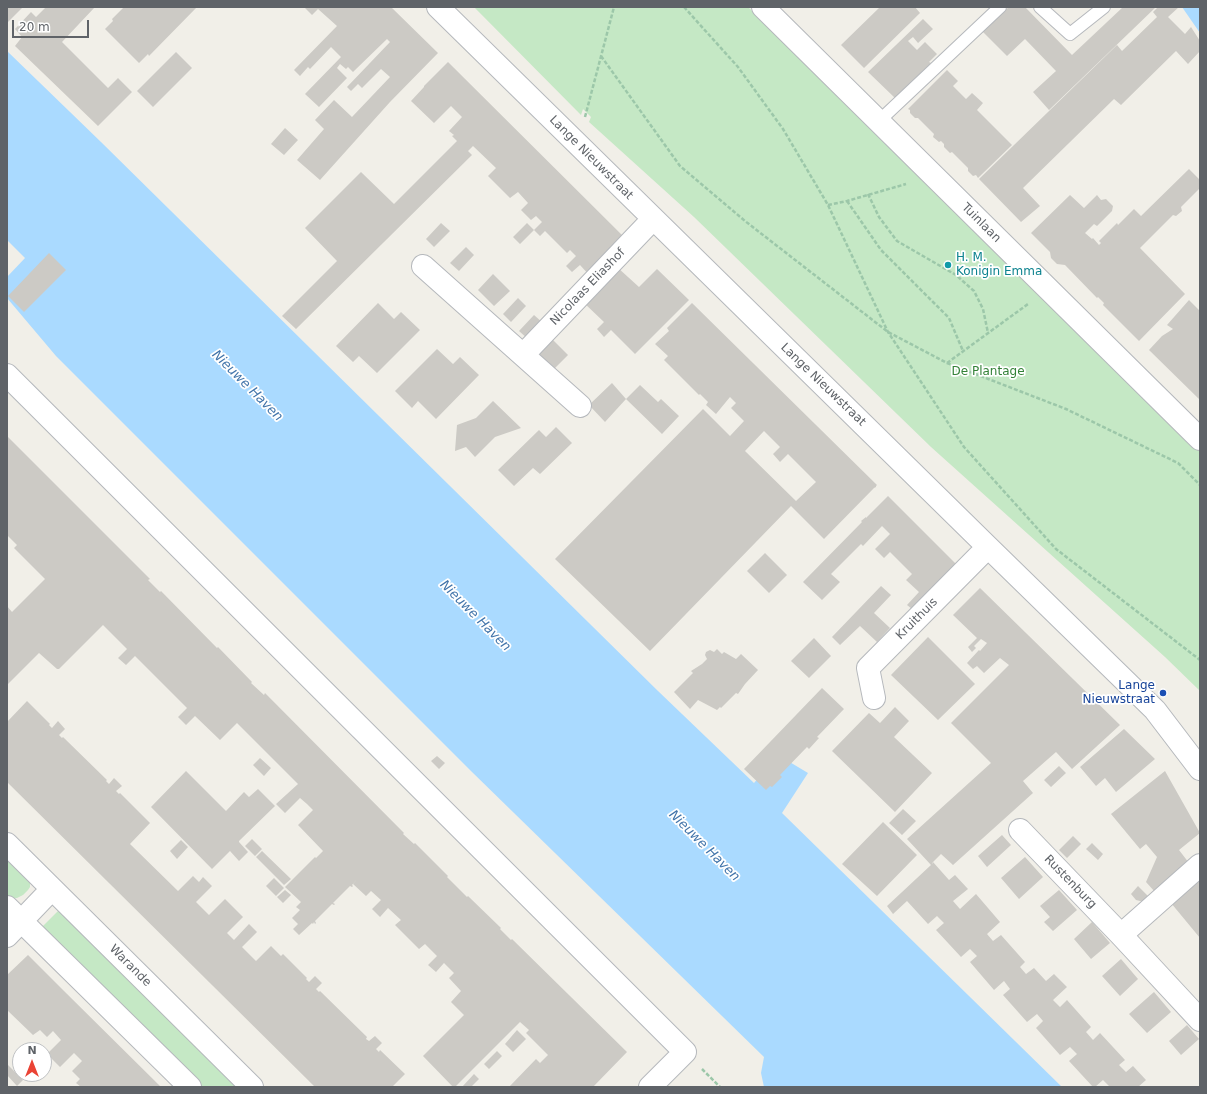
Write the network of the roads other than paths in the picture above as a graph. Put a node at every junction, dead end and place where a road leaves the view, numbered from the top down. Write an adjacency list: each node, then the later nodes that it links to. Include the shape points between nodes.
1 (438, 7): 7 (street, Lange Nieuwstraat)
2 (763, 7): 6 (street, Tuinlaan)
3 (1000, 7): 6 (lane)
4 (1040, 7): 5 (lane, via 1070,34)
5 (1104, 7)
6 (878, 122): 12 (street, Tuinlaan)
7 (653, 218): 9 (street, Nicolaas Eliashof); 13 (street, Lange Nieuwstraat)
8 (423, 266): 9 (street)
9 (523, 355): 11 (street)
10 (7, 375): 25 (street, via 685,1052)
11 (580, 406)
12 (1200, 439)
13 (988, 547): 14 (street, Kruithuis, via 868,668); 15 (street, Lange Nieuwstraat, via 1155,710)
14 (874, 698)
15 (1200, 769)
16 (1020, 830): 21 (street, Rustenburg)
17 (7, 844): 19 (street, Warande)
18 (1200, 865): 21 (street)
19 (52, 889): 20 (street); 24 (street, Warande)
20 (12, 921): 23 (street)
21 (1121, 935): 22 (street, Rustenburg)
22 (1200, 1020)
23 (190, 1087)
24 (252, 1087)
25 (650, 1087)

